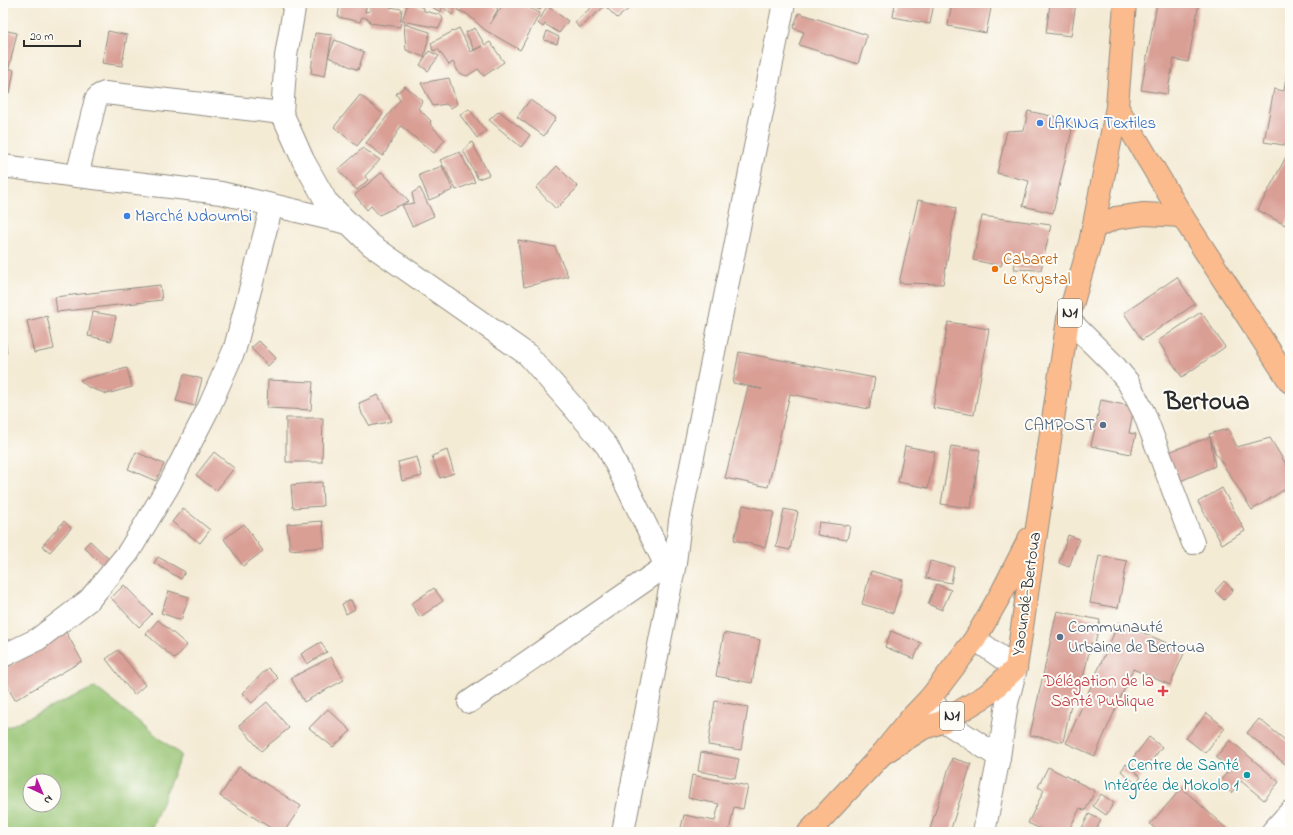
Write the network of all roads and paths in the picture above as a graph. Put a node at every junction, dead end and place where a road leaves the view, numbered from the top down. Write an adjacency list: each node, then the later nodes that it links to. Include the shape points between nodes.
1 (295, 3): 5 (street, via 286,56)
2 (784, 3): 16 (street)
3 (1125, 3): 4 (main road, N1)
4 (1117, 107): 9 (main road); 11 (main road, Yaoundé-Bertoua / N1)
5 (282, 113): 7 (street, via 105,93 96,99); 10 (street, via 303,160 326,201)
6 (3, 166): 7 (street)
7 (77, 176): 8 (street, via 221,193)
8 (272, 205): 10 (street); 18 (street, via 235,348 210,405 169,485 128,553 89,600 38,638)
9 (1182, 216): 11 (main road, via 1144,214 1116,218 1093,228); 13 (main road)
10 (349, 223): 16 (street, via 371,245 528,355 607,446)
11 (1091, 239): 12 (main road, Yaoundé-Bertoua / N1)
12 (1068, 319): 14 (main road, Yaoundé-Bertoua / N1); 15 (street, via 1114,364 1128,382 1144,413)
13 (1290, 382)
14 (1038, 521): 17 (main road, Yaoundé-Bertoua / N1); 19 (main road, Yaoundé-Bertoua / N1)
15 (1193, 543)
16 (671, 564): 21 (street); 26 (street)
17 (975, 639): 19 (street); 20 (main road, N1)
18 (3, 656)
19 (1016, 668): 22 (main road, N1, via 987,695); 24 (street, via 1007,702)
20 (931, 697): 22 (street); 23 (main road, N1)
21 (469, 702)
22 (944, 721): 23 (main road, N1, via 922,729); 24 (street)
23 (882, 754): 27 (main road, N1)
24 (1000, 757): 28 (street)
25 (1290, 812): 29 (street)
26 (623, 832)
27 (809, 832)
28 (984, 832)
29 (1272, 832)

